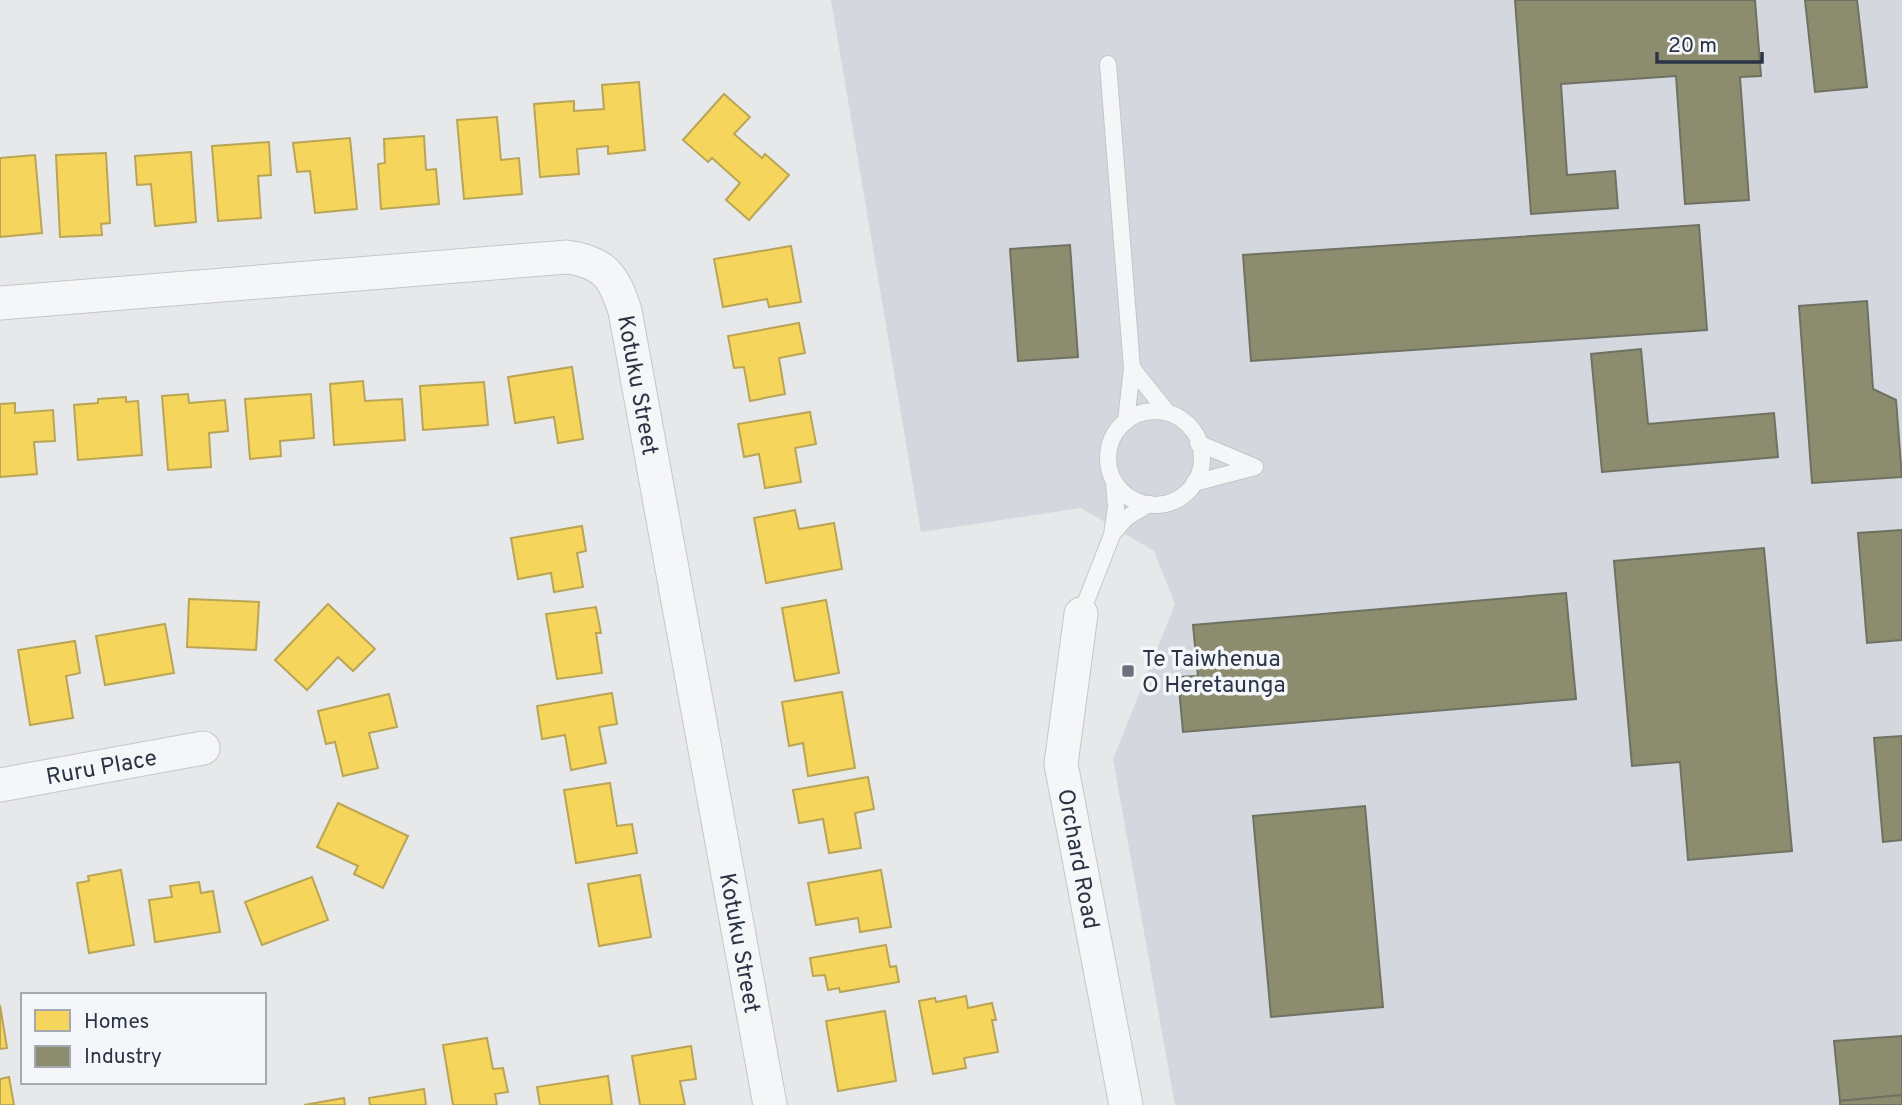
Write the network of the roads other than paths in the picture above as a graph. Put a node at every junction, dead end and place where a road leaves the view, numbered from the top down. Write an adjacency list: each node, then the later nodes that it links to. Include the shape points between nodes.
1 (1108, 64): 3 (lane)
2 (0, 303): 14 (street, Kotuku Street, via 567,257 586,259 605,269 625,311)
3 (1132, 368): 4 (lane); 5 (lane)
4 (1168, 413): 5 (lane, via 1153,411); 6 (lane, via 1182,420)
5 (1126, 421): 7 (lane, via 1110,446 1108,461)
6 (1198, 443): 8 (lane, via 1202,462); 8 (lane, via 1255,467)
7 (1114, 481): 9 (lane, via 1130,498); 10 (lane)
8 (1194, 483): 9 (lane, via 1176,500)
9 (1149, 504): 10 (lane, via 1126,518)
10 (1112, 535): 11 (lane)
11 (1082, 614): 15 (street, Orchard Road, via 1061,764)
12 (203, 747): 13 (street, Ruru Place)
13 (0, 785)
14 (770, 1105)
15 (1126, 1105)

